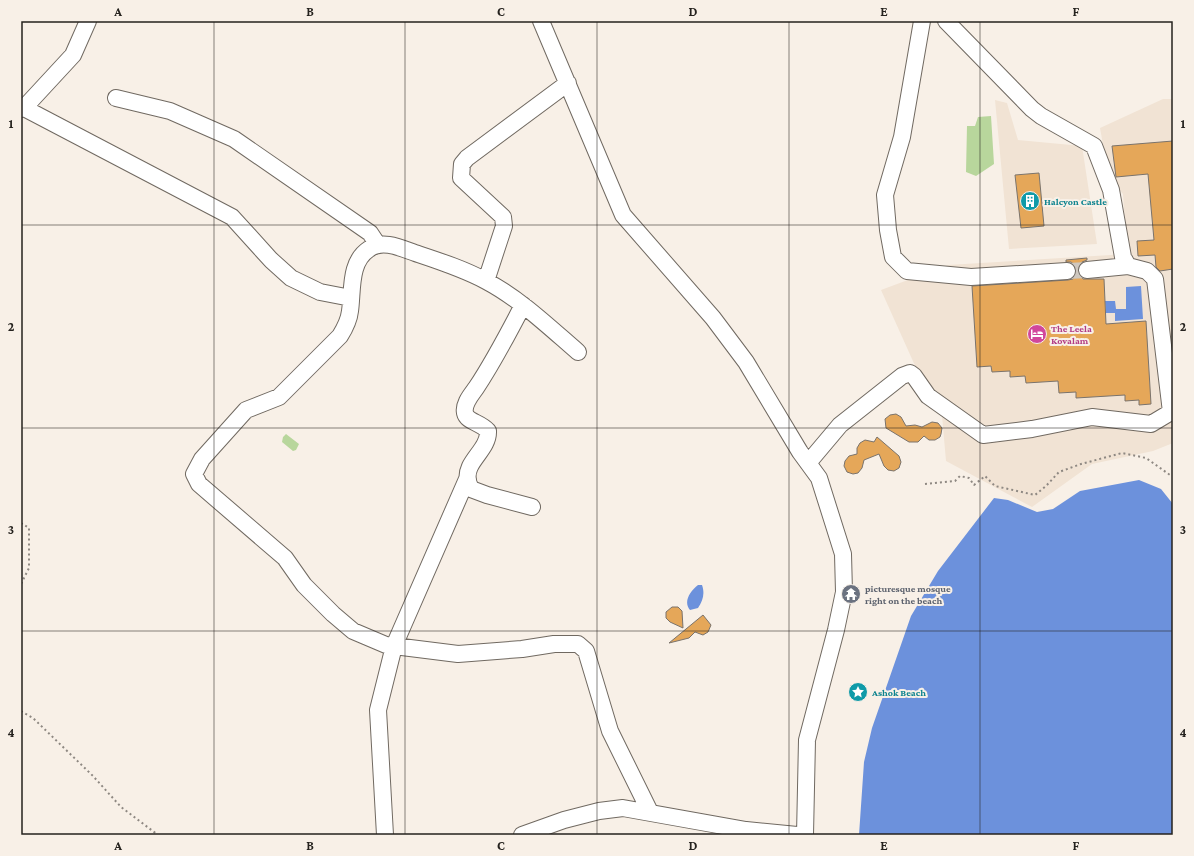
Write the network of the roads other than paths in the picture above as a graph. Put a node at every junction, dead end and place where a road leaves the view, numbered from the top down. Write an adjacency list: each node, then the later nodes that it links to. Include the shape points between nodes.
1 (88, 21): 7 (street, via 73,55)
2 (542, 21): 5 (street)
3 (922, 21): 11 (street, via 902,137 885,195 892,257 907,271 971,277)
4 (946, 21): 9 (street, via 1032,109 1094,146 1111,190 1122,257)
5 (568, 82): 12 (street, via 462,164 461,178 503,217 504,226); 16 (street, via 623,215 713,318 746,362)
6 (116, 98): 8 (street, via 170,111 234,139)
7 (22, 109): 13 (street, via 232,217 271,260 292,278 320,292)
8 (372, 242): 12 (street, via 391,245 441,262); 13 (street, via 357,262)
9 (1128, 266): 10 (street); 16 (street, via 1147,271 1155,279 1171,412 1151,424 1092,417 1032,429 983,435 928,396 910,373 902,376 840,425)
10 (1087, 270)
11 (1067, 271)
12 (486, 281): 14 (street)
13 (351, 298): 19 (street, via 347,324 340,336 279,397 246,410 202,459 194,474 199,484 285,558 304,585 333,614 353,631)
14 (523, 305): 15 (street); 17 (street, via 493,363 465,407 467,418 484,426 488,431 485,446 469,468)
15 (578, 352)
16 (808, 463): 24 (street, via 819,478 843,554 844,592 807,740)
17 (467, 479): 18 (street, via 471,489); 19 (street)
18 (532, 507)
19 (394, 646): 20 (street, via 458,654 578,644 586,651 610,731); 21 (street, via 378,710)
20 (650, 812): 22 (street, via 623,808 599,811); 23 (street, via 746,830)
21 (385, 835)
22 (522, 835)
23 (797, 835)
24 (805, 835)

